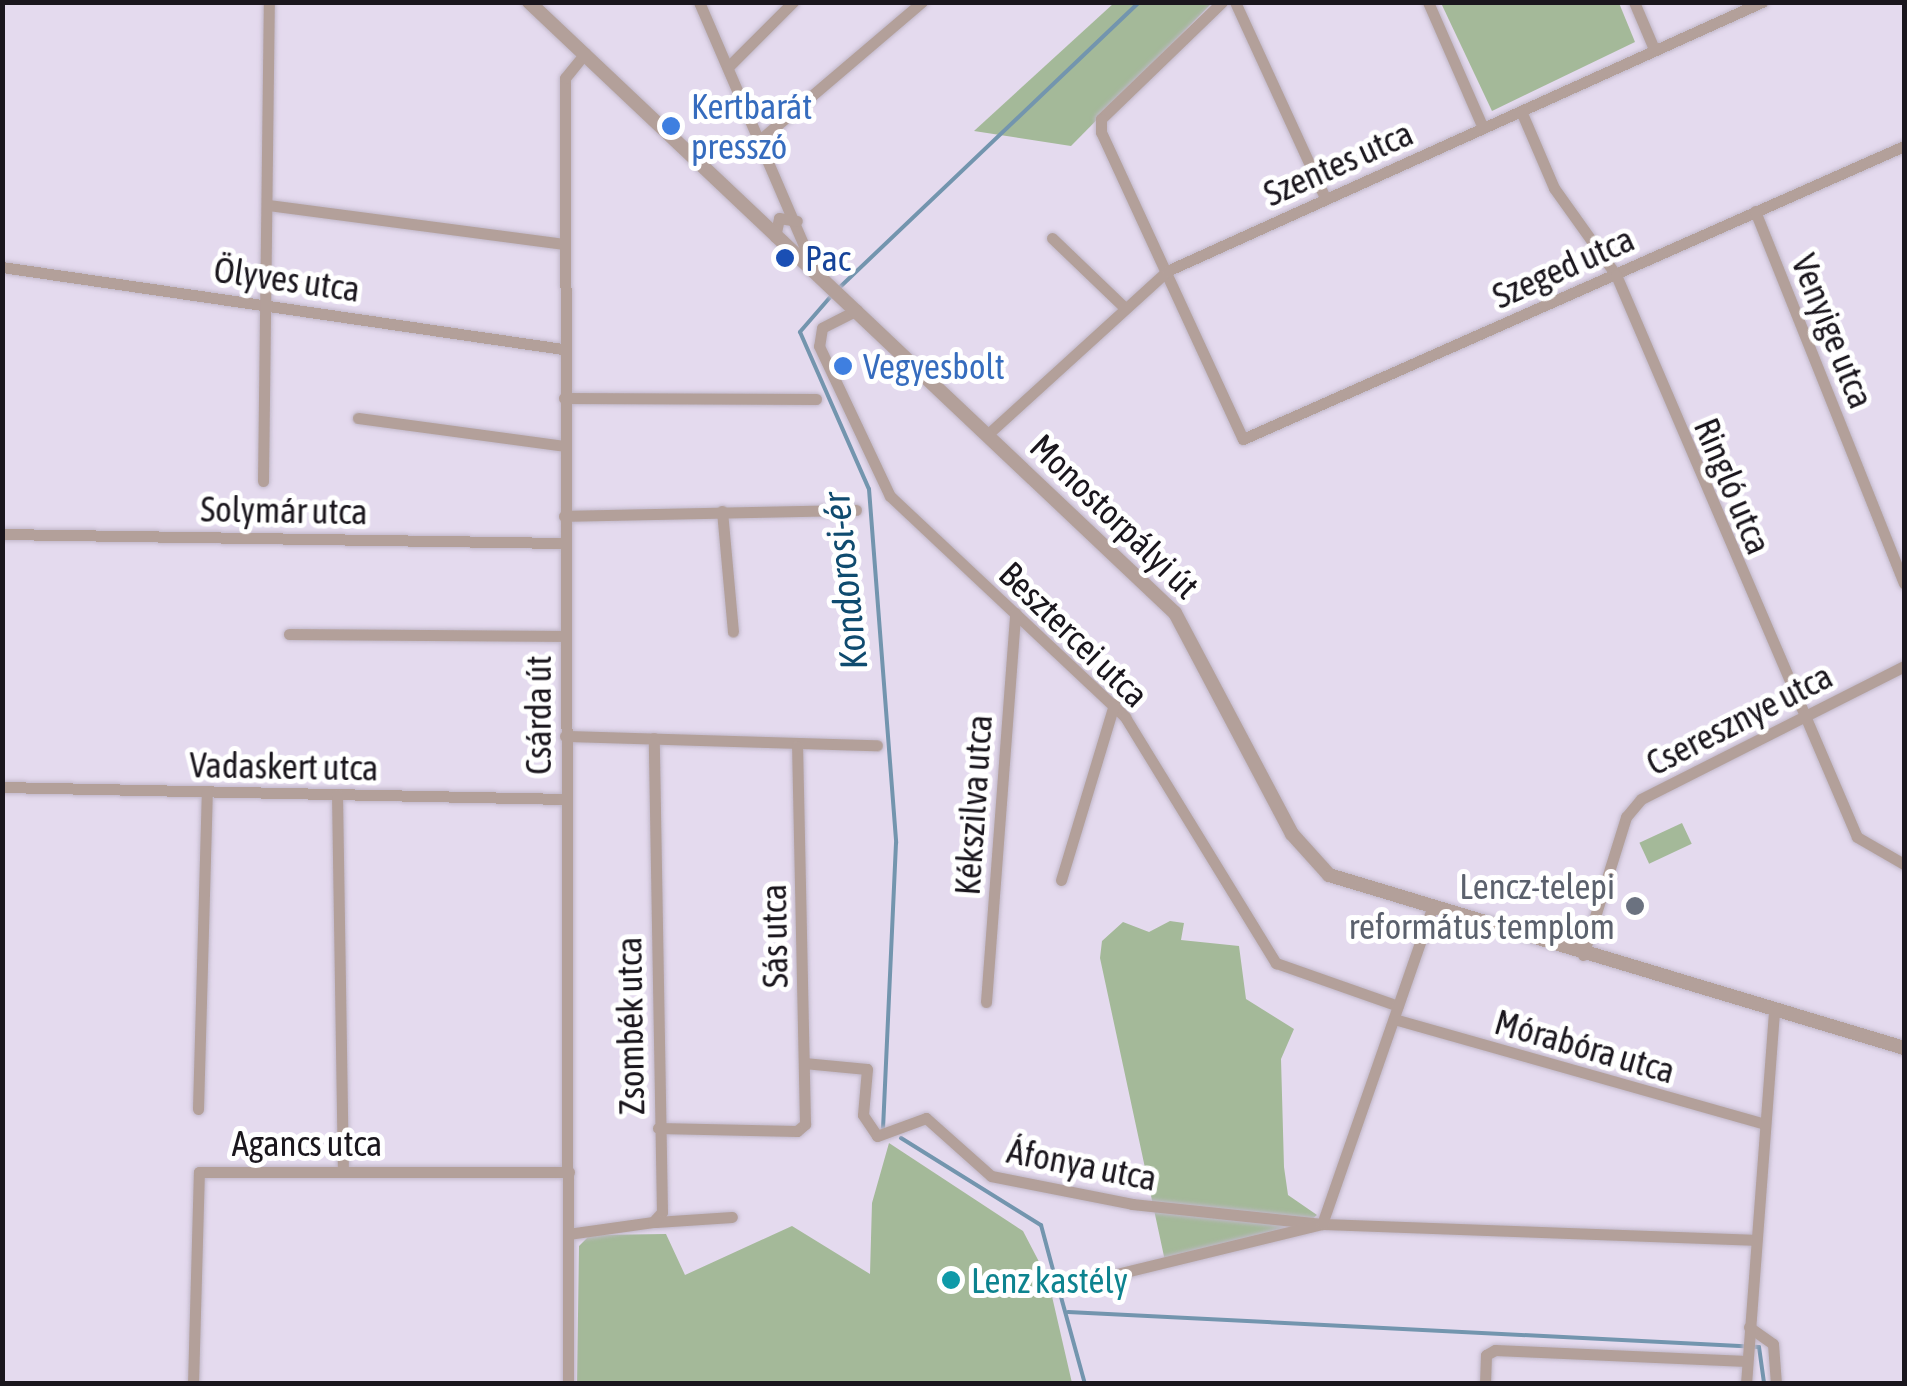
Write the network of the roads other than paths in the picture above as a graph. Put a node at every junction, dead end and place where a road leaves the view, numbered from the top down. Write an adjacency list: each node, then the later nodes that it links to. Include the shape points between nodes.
1 (269, 2): 19 (street)
2 (529, 2): 12 (street, Monostorpályi út)
3 (699, 2): 13 (street)
4 (793, 2): 13 (street)
5 (922, 2): 16 (street)
6 (1222, 2): 26 (street, via 1102,119)
7 (1235, 2): 18 (street)
8 (1428, 2): 15 (street)
9 (1634, 2): 11 (street)
10 (1762, 2): 11 (street, Szentes utca)
11 (1654, 49): 14 (street, Szentes utca)
12 (585, 54): 22 (street, Monostorpályi út); 24 (street, Csárda út, via 564,78)
13 (728, 66): 16 (street)
14 (1521, 111): 15 (street, Szentes utca); 28 (street, via 1554,188)
15 (1484, 128): 18 (street, Szentes utca)
16 (762, 138): 21 (street)
17 (1903, 150): 20 (street, Szeged utca)
18 (1324, 198): 26 (street, Szentes utca)
19 (268, 205): 24 (street); 29 (street)
20 (1755, 211): 28 (street, Szeged utca); 44 (street, Venyige utca)
21 (797, 222): 22 (street, via 779,218); 27 (street)
22 (776, 238): 27 (street, Monostorpályi út)
23 (1052, 238): 30 (street)
24 (564, 244): 32 (street, Csárda út)
25 (2, 267): 29 (street, Ölyves utca)
26 (1172, 269): 28 (street, Szeged utca, via 1244,438); 30 (street, Szentes utca)
27 (816, 274): 31 (street, Monostorpályi út)
28 (1616, 275): 51 (street, Ringló utca)
29 (268, 304): 32 (street, Ölyves utca); 38 (street)
30 (1124, 307): 36 (street, Szentes utca)
31 (856, 310): 36 (street, Monostorpályi út); 45 (street, Besztercei utca, via 822,328 819,346 882,483)
32 (563, 349): 33 (street, Csárda út)
33 (564, 398): 34 (street); 37 (street, Csárda út)
34 (816, 399)
35 (358, 418): 37 (street)
36 (988, 434): 62 (street, Monostorpályi út, via 1175,613 1314,863 1344,884)
37 (564, 446): 41 (street, Csárda út)
38 (263, 481)
39 (856, 510): 40 (street)
40 (722, 512): 41 (street); 46 (street)
41 (564, 516): 43 (street, Csárda út)
42 (2, 534): 43 (street, Solymár utca)
43 (564, 543): 48 (street, Csárda út)
44 (1904, 583)
45 (1015, 613): 50 (street, Besztercei utca); 64 (street, Kékszilva utca)
46 (733, 632)
47 (289, 634): 48 (street)
48 (565, 636): 52 (street, Csárda út)
49 (1904, 666): 51 (street, Cseresznye utca)
50 (1114, 704): 61 (street); 66 (street, Besztercei utca, via 1276,963)
51 (1800, 718): 60 (street, Ringló utca, via 1865,850); 63 (street, Cseresznye utca, via 1641,800 1626,817)
52 (566, 736): 53 (street); 59 (street, Csárda út)
53 (654, 738): 54 (street); 71 (street, Zsombék utca)
54 (798, 746): 55 (street); 68 (street, Sás utca)
55 (877, 746)
56 (2, 787): 57 (street, Vadaskert utca)
57 (207, 792): 58 (street, Vadaskert utca); 69 (street)
58 (336, 794): 59 (street, Vadaskert utca); 72 (street)
59 (565, 799): 73 (street, Csárda út)
60 (1904, 864)
61 (1061, 880)
62 (1431, 912): 63 (street, Monostorpályi út); 66 (street)
63 (1583, 955): 65 (street, Monostorpályi út)
64 (986, 1002)
65 (1774, 1010): 67 (street, Monostorpályi út); 70 (street)
66 (1396, 1012): 70 (street, Mórabóra utca); 76 (street)
67 (1904, 1048)
68 (804, 1063): 71 (street, Sás utca, via 805,1124 797,1131); 76 (street, Áfonya utca, via 862,1065 870,1074 863,1115 871,1131 889,1137 932,1120 991,1176 1132,1204)
69 (198, 1108)
70 (1762, 1123): 78 (street)
71 (658, 1128): 75 (street, Zsombék utca, via 662,1212)
72 (343, 1170): 73 (street, Agancs utca); 81 (street, Agancs utca, via 199,1172)
73 (569, 1172): 77 (street, Csárda út)
74 (732, 1218): 75 (street)
75 (653, 1222): 77 (street)
76 (1322, 1224): 78 (street, Áfonya utca); 79 (street, Áfonya utca)
77 (568, 1234): 82 (street, Csárda út)
78 (1754, 1240): 80 (street)
79 (1055, 1289)
80 (1748, 1345): 83 (street, via 1495,1350 1486,1354); 84 (street); 85 (street, via 1773,1344)
81 (193, 1384)
82 (568, 1384)
83 (1485, 1384)
84 (1746, 1384)
85 (1776, 1384)

